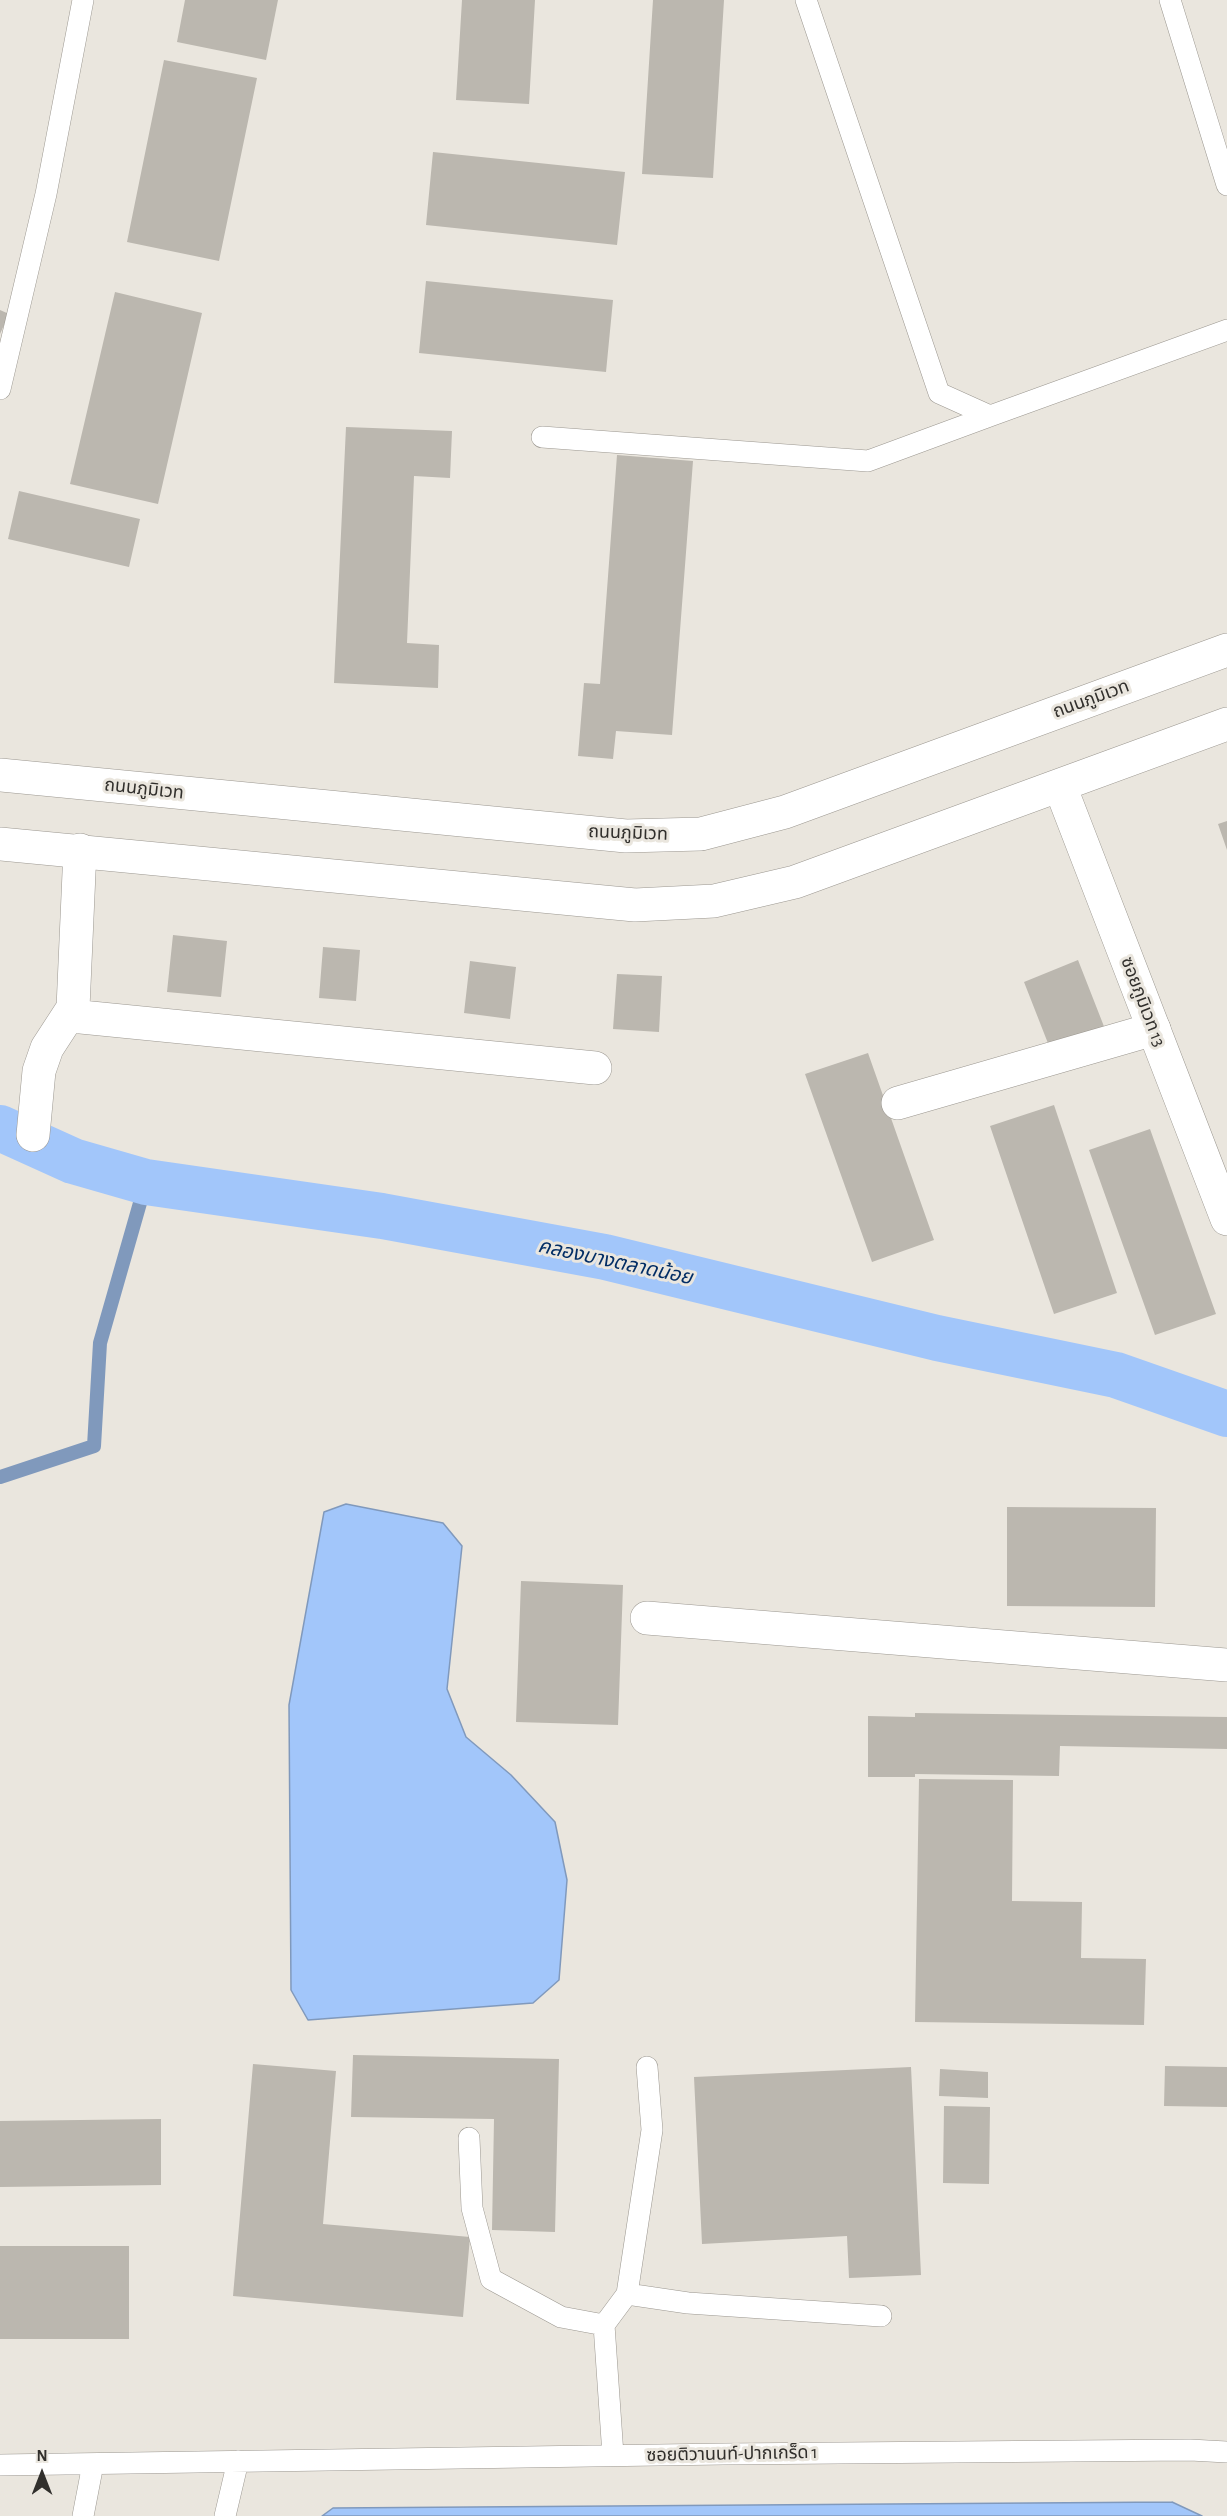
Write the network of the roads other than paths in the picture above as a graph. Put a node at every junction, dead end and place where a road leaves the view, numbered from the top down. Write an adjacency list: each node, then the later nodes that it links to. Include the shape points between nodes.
1 (84, 0): 6 (lane, via 46,194)
2 (806, 0): 7 (lane, via 939,393)
3 (1170, 0): 4 (lane)
4 (1227, 185)
5 (1227, 330): 7 (lane)
6 (0, 389)
7 (990, 416): 8 (lane, via 868,461)
8 (542, 438)
9 (1227, 650): 11 (street, ถนนภูมิเวท, via 785,812 701,834 626,836)
10 (1227, 724): 12 (street)
11 (0, 775)
12 (1060, 786): 14 (street, via 795,882 703,902 635,905); 16 (street, ซอยภูมิเวท 13)
13 (0, 844): 14 (street)
14 (80, 850): 15 (street)
15 (73, 1008): 17 (street, via 81,1017); 19 (street, via 47,1048 39,1071)
16 (1154, 1029): 18 (street); 20 (street, ซอยภูมิเวท 13)
17 (595, 1068)
18 (898, 1103)
19 (33, 1135)
20 (1227, 1219)
21 (647, 1618): 22 (street)
22 (1227, 1665)
23 (647, 2067): 25 (lane, via 652,2130)
24 (469, 2138): 27 (lane, via 472,2208 491,2279 561,2317)
25 (627, 2294): 26 (lane, via 688,2303); 27 (lane)
26 (881, 2316)
27 (604, 2325): 29 (lane)
28 (1227, 2452): 29 (lane, ซอยติวานนท์-ปากเกร็ด 1)
29 (613, 2455): 30 (lane, ซอยติวานนท์-ปากเกร็ด 1)
30 (238, 2461): 31 (lane, ซอยติวานนท์-ปากเกร็ด 1); 34 (lane)
31 (93, 2464): 32 (lane, ซอยติวานนท์-ปากเกร็ด 1); 33 (lane)
32 (0, 2465)
33 (83, 2516)
34 (225, 2516)

